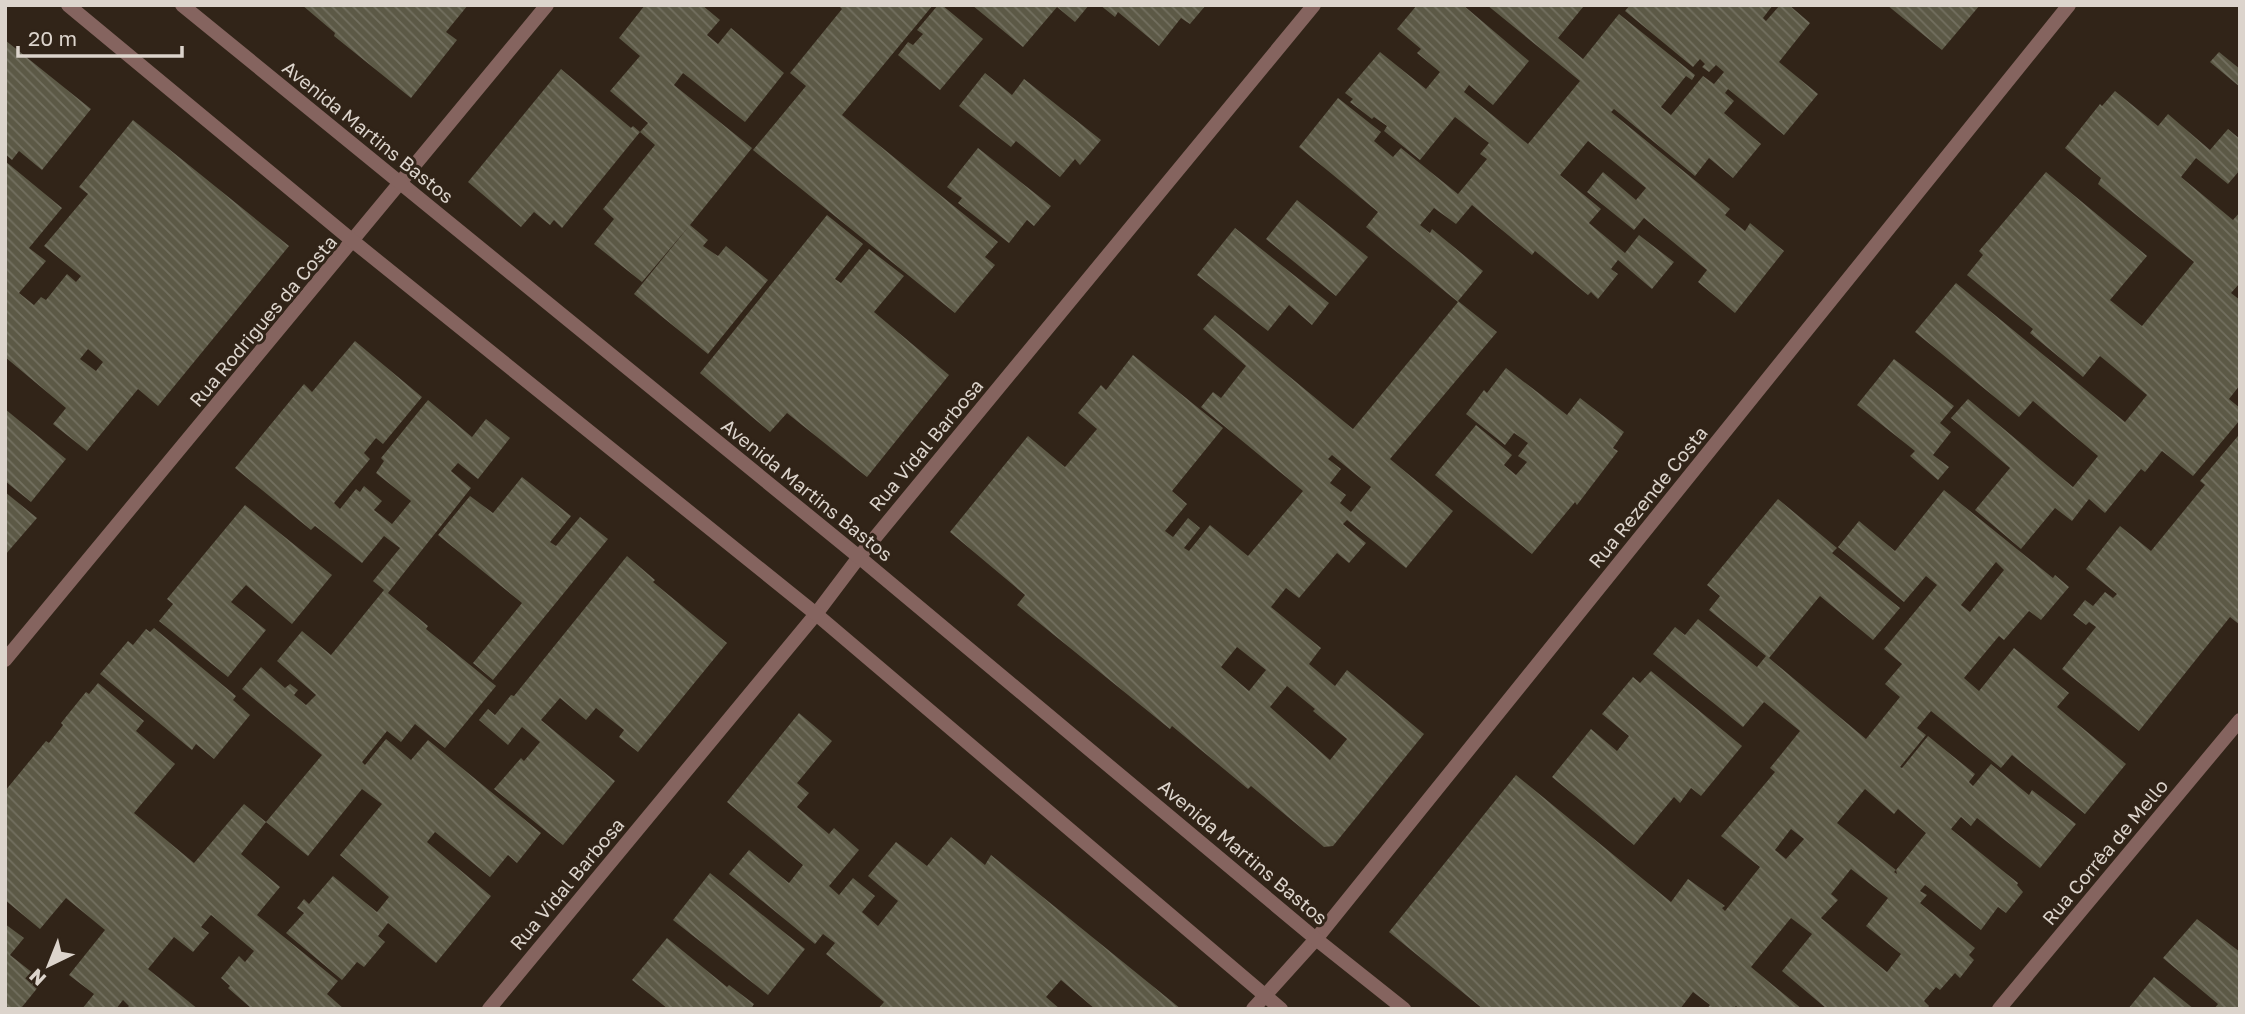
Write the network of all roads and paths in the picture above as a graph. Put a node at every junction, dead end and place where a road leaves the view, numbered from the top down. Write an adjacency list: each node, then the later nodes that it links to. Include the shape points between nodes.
1 (68, 5): 7 (street)
2 (183, 5): 6 (street, Avenida Martins Bastos)
3 (547, 5): 6 (street, Rua Rodrigues da Costa)
4 (1314, 5): 8 (street, Rua Vidal Barbosa)
5 (2070, 5): 12 (street, Rua Rezende Costa)
6 (401, 184): 7 (street, Rua Rodrigues da Costa); 8 (street, Avenida Martins Bastos)
7 (354, 242): 9 (street); 10 (street, Rua Rodrigues da Costa)
8 (859, 557): 9 (street, Rua Vidal Barbosa); 12 (street, Avenida Martins Bastos)
9 (816, 614): 13 (street); 14 (street, Rua Vidal Barbosa)
10 (5, 660)
11 (2240, 720): 18 (street, Rua Corrêa de Mello)
12 (1316, 939): 13 (street, Rua Rezende Costa); 17 (street, Avenida Martins Bastos)
13 (1264, 995): 15 (street, Rua Rezende Costa); 16 (street)
14 (489, 1009)
15 (1252, 1009)
16 (1281, 1009)
17 (1404, 1009)
18 (1999, 1009)

